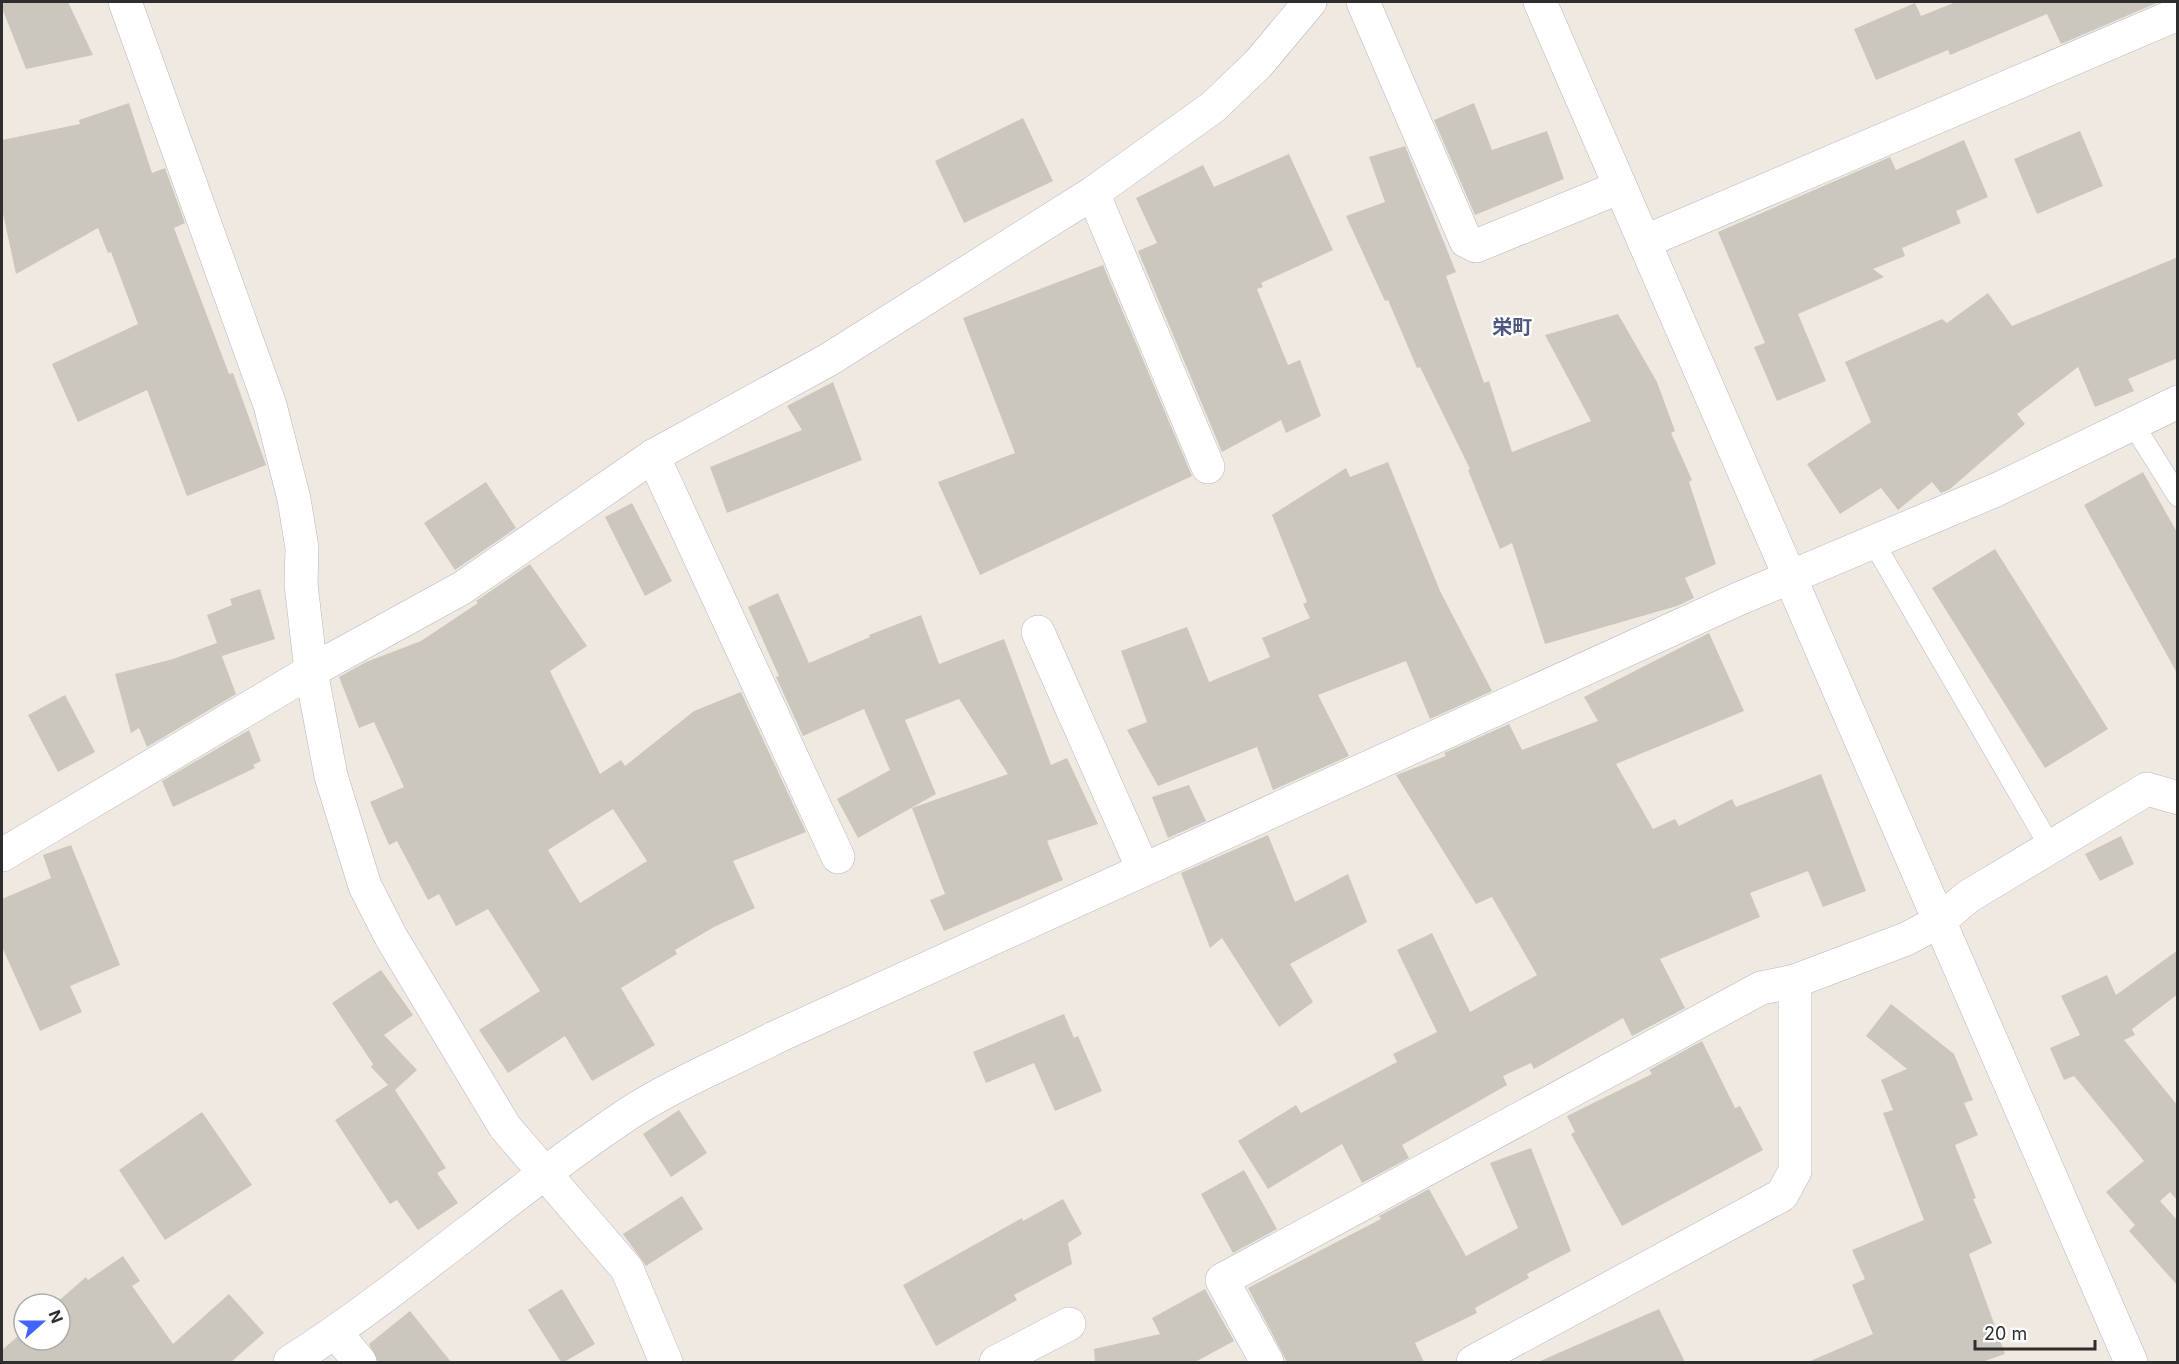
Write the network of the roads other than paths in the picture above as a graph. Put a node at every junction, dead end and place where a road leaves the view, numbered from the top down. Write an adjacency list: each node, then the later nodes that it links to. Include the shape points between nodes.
1 (125, 2): 17 (street, via 270,405 302,548)
2 (1310, 2): 7 (street, via 1258,64 1213,107)
3 (1363, 2): 6 (street, via 1466,241 1476,246)
4 (1540, 2): 6 (street)
5 (2178, 14): 8 (street)
6 (1620, 187): 8 (street)
7 (1093, 194): 11 (street, via 828,360); 12 (street)
8 (1644, 242): 15 (street)
9 (2178, 402): 10 (street)
10 (2133, 424): 13 (lane); 14 (street)
11 (653, 456): 17 (street, via 462,588); 21 (street)
12 (1208, 467)
13 (2178, 496)
14 (1874, 543): 15 (street); 19 (lane)
15 (1789, 577): 22 (street); 23 (street)
16 (1038, 632): 22 (street)
17 (311, 671): 20 (street); 25 (street, via 330,776 365,886 464,1063 505,1127)
18 (2178, 798): 19 (street, via 2148,789)
19 (2051, 848): 23 (street, via 1969,896)
20 (2, 855)
21 (838, 858)
22 (1143, 869): 25 (street, via 774,1038 630,1113)
23 (1938, 922): 24 (street, via 1906,939); 34 (street)
24 (1795, 981): 32 (street, via 1761,988 1222,1280); 33 (street, via 1796,1171 1782,1195)
25 (544, 1173): 27 (street); 30 (street, via 627,1269)
26 (1070, 1324): 31 (street)
27 (336, 1333): 28 (street); 29 (street)
28 (290, 1362)
29 (360, 1362)
30 (666, 1362)
31 (996, 1362)
32 (1267, 1362)
33 (1473, 1362)
34 (2131, 1362)

